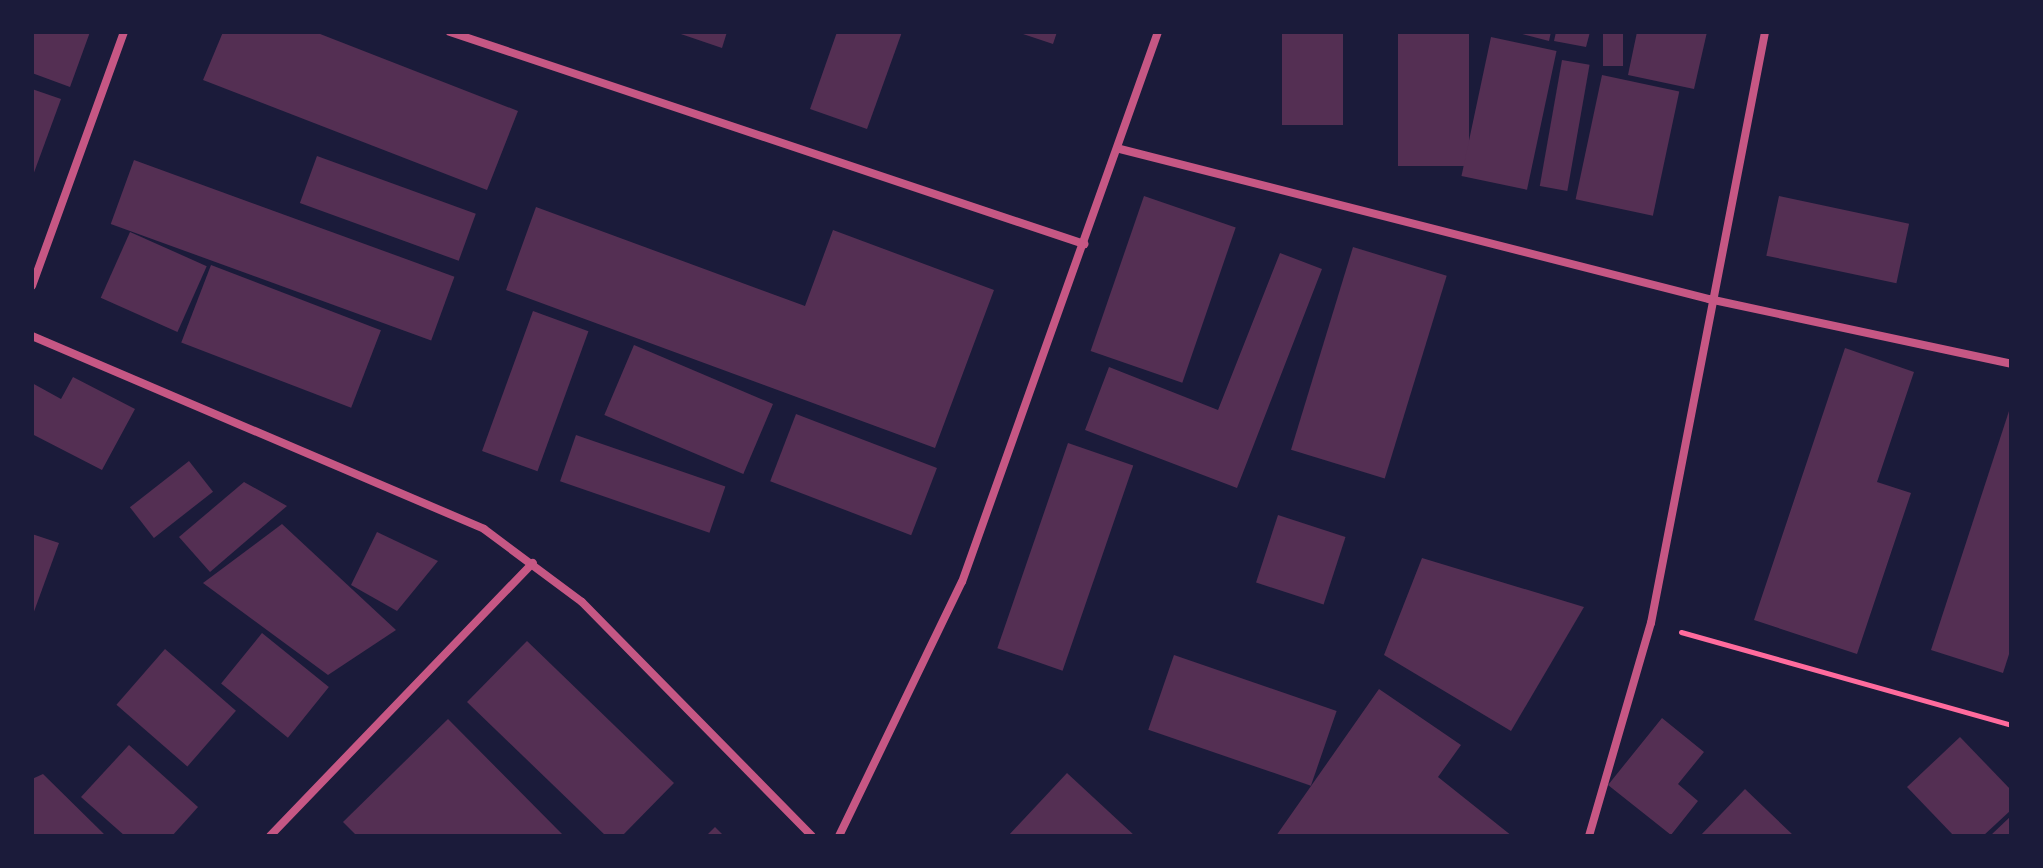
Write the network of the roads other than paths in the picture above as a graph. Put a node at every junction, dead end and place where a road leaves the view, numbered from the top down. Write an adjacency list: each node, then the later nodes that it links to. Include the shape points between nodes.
1 (124, 32): 7 (street)
2 (450, 32): 6 (street)
3 (1158, 32): 5 (street)
4 (1765, 32): 8 (street)
5 (1120, 149): 6 (street); 8 (street)
6 (1084, 244): 14 (street, via 962,582)
7 (32, 286)
8 (1709, 299): 10 (street); 15 (street, via 1651,623)
9 (32, 336): 11 (street, via 484,529)
10 (2011, 364)
11 (533, 563): 12 (street); 13 (street, via 582,602)
12 (270, 836)
13 (812, 836)
14 (839, 836)
15 (1589, 836)

